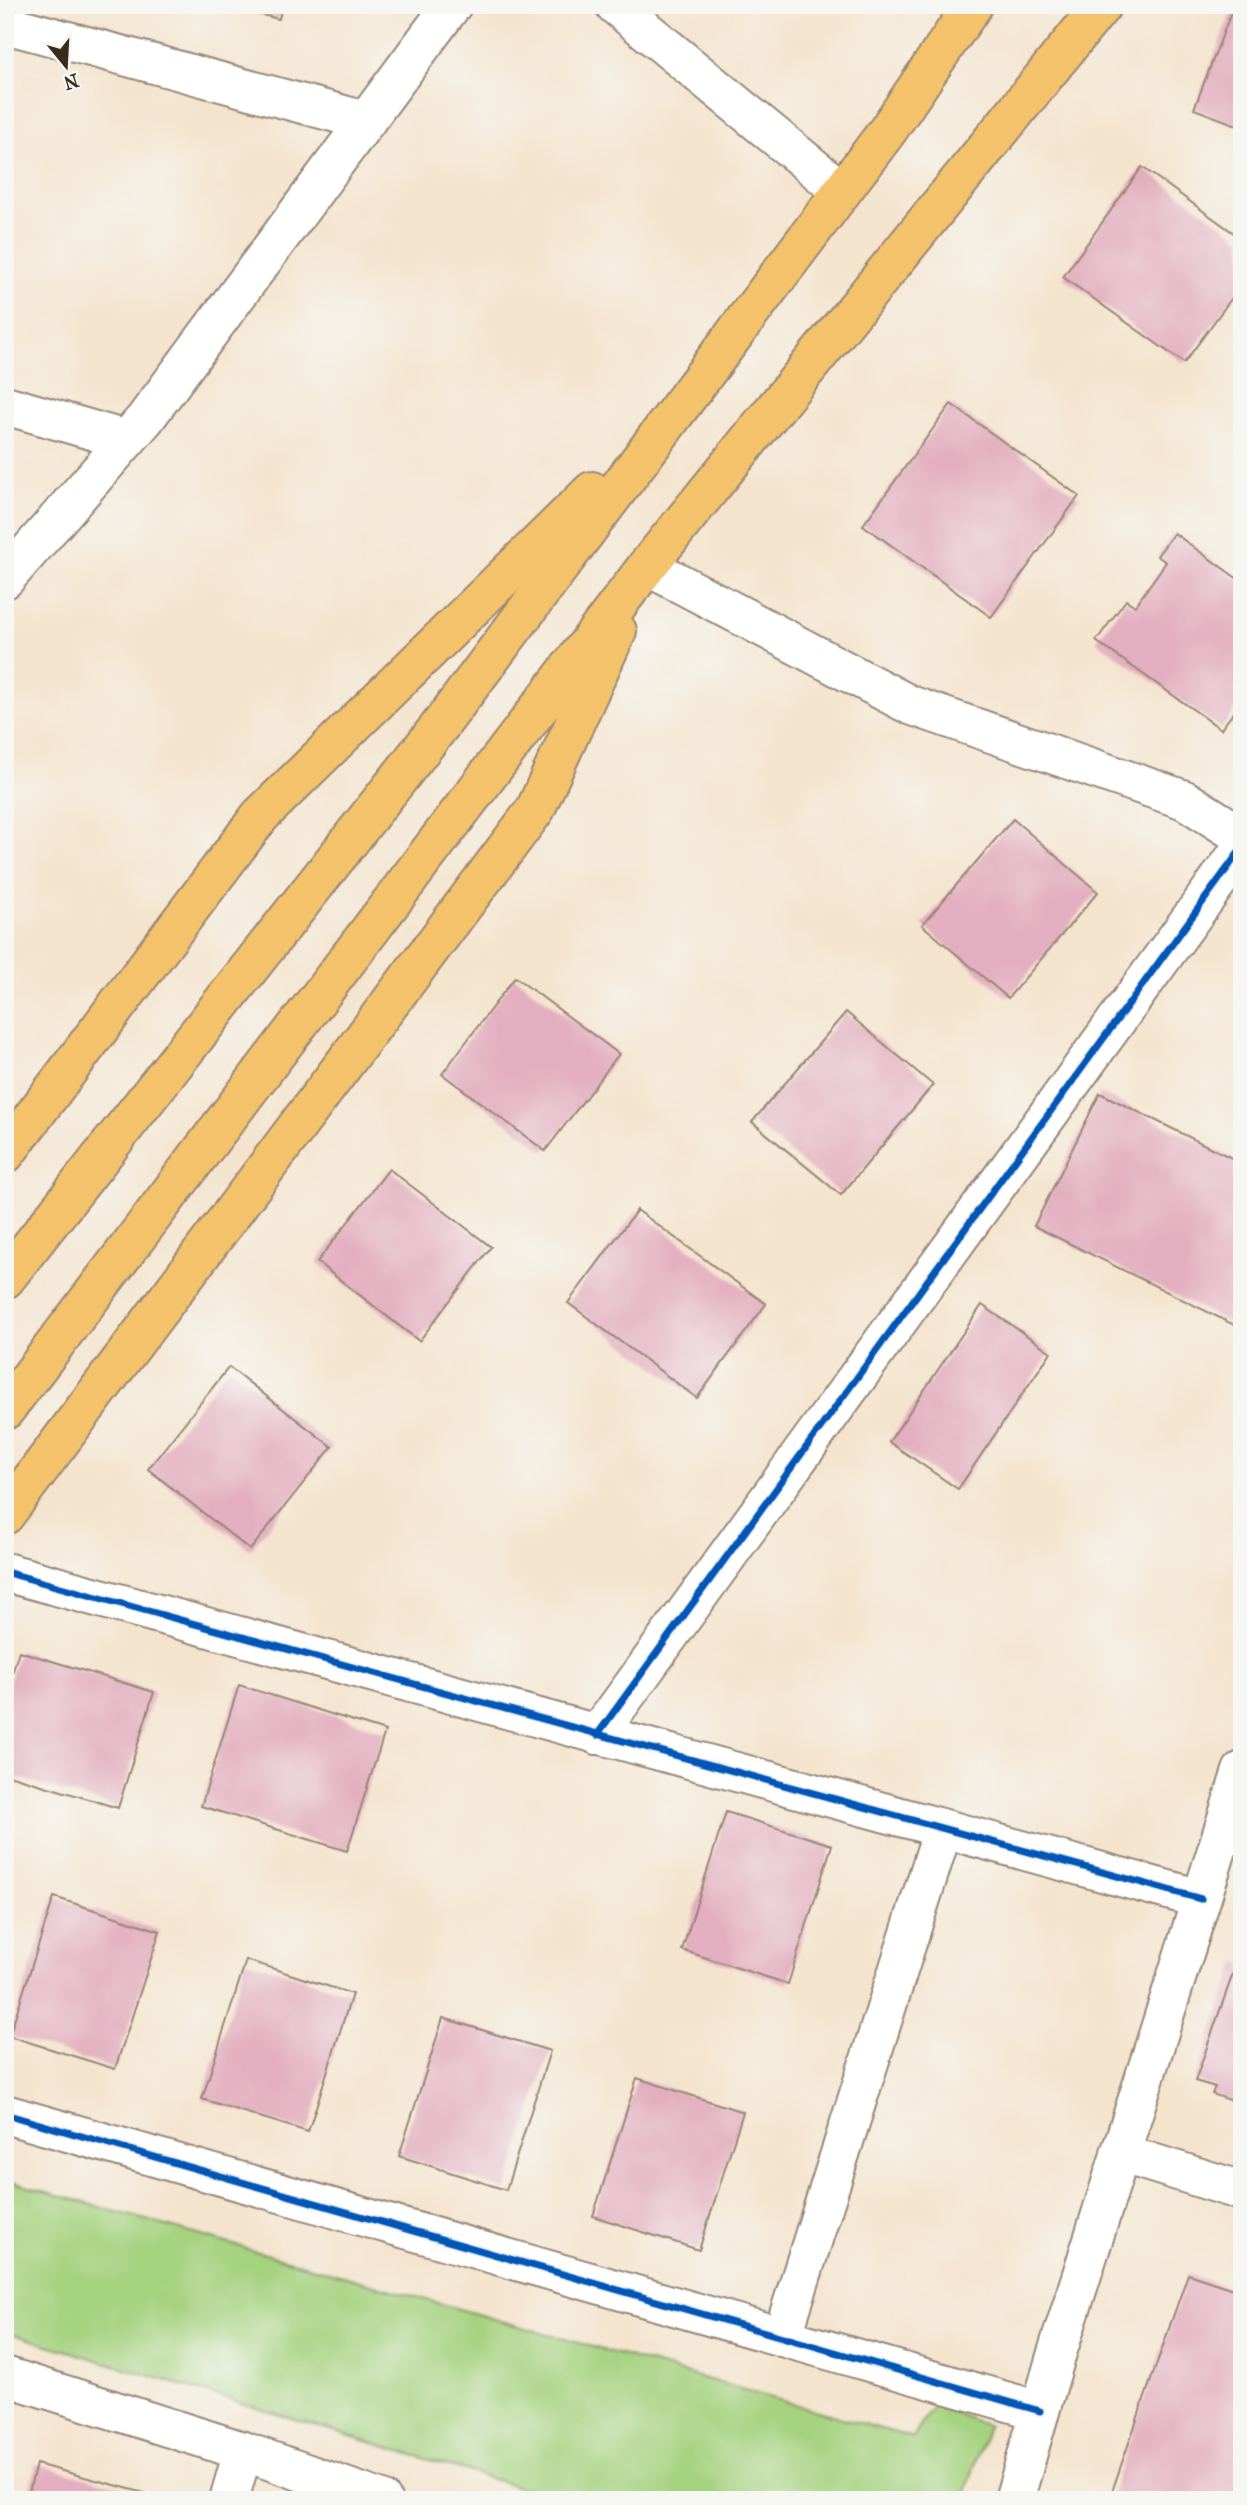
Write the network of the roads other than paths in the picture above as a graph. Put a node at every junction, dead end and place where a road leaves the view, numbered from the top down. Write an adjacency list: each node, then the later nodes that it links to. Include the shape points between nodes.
1 (452, 5): 6 (street)
2 (615, 5): 7 (street)
3 (973, 5): 7 (main road)
4 (1102, 5): 11 (main road)
5 (5, 24): 6 (street)
6 (366, 121): 10 (street)
7 (842, 191): 8 (main road)
8 (681, 404): 15 (main road, via 260,816); 16 (main road, via 439,727)
9 (5, 405): 10 (street)
10 (126, 440): 12 (street)
11 (647, 566): 13 (street, via 910,705 1185,800); 17 (main road); 18 (main road, via 535,810)
12 (5, 579)
13 (1242, 836)
14 (1242, 848): 20 (street)
15 (5, 1154)
16 (5, 1279)
17 (5, 1410)
18 (5, 1515)
19 (5, 1572): 20 (street)
20 (597, 1735): 22 (street)
21 (1242, 1771): 23 (street)
22 (943, 1829): 23 (street); 27 (street)
23 (1201, 1899): 25 (street)
24 (5, 2114): 27 (street)
25 (1120, 2153): 26 (street); 29 (street)
26 (1242, 2191)
27 (782, 2337): 29 (street)
28 (5, 2376): 30 (street)
29 (1040, 2411): 33 (street)
30 (243, 2451): 31 (street); 32 (street)
31 (229, 2500)
32 (382, 2500)
33 (1014, 2500)

